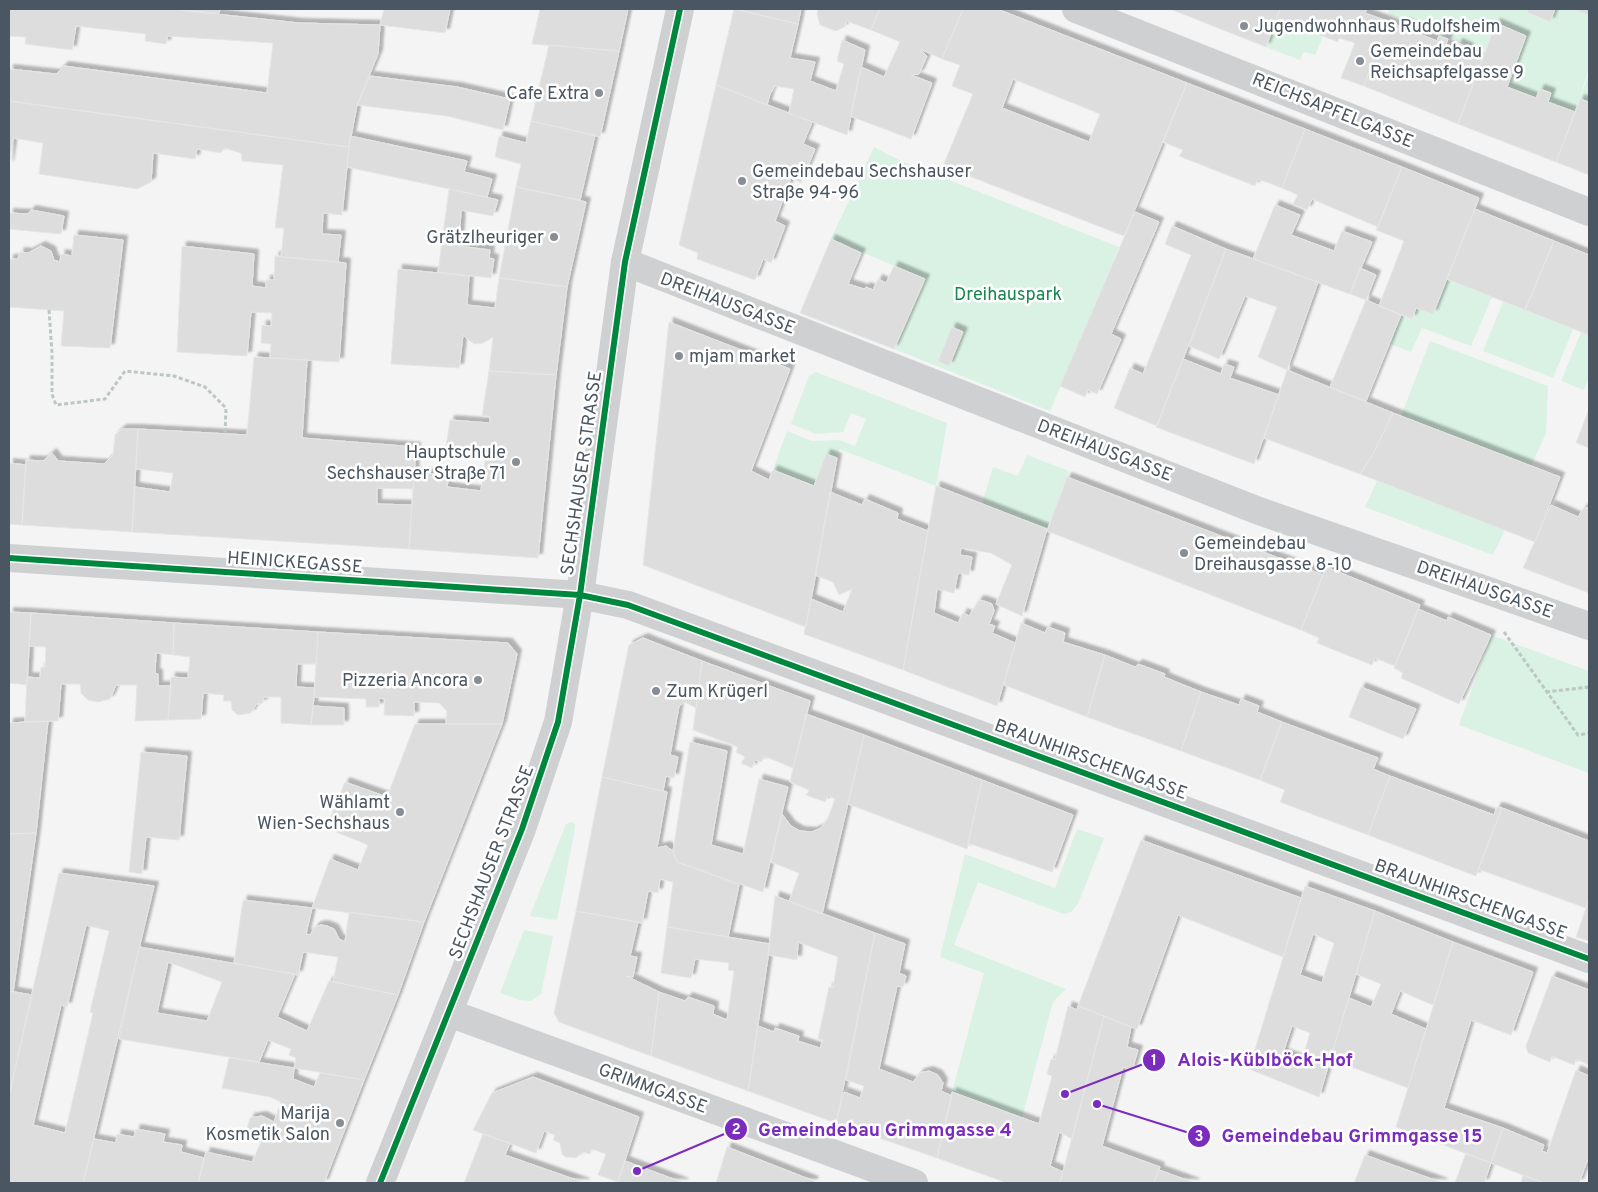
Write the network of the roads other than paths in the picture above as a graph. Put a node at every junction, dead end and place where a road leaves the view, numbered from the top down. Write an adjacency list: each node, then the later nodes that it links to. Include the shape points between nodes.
1 (680, 9): 4 (street, SECHSHAUSER STRASSE)
2 (1076, 9): 3 (street, REICHSAPFELGASSE)
3 (1589, 212)
4 (625, 262): 6 (street, SECHSHAUSER STRASSE); 7 (street, DREIHAUSGASSE, via 1260,511)
5 (9, 558): 6 (street, HEINICKEGASSE)
6 (580, 595): 8 (street, BRAUNHIRSCHENGASSE, via 628,605); 9 (street, SECHSHAUSER STRASSE, via 558,722 522,829)
7 (1589, 626)
8 (1589, 958)
9 (449, 1013): 10 (street, SECHSHAUSER STRASSE); 11 (street, GRIMMGASSE)
10 (380, 1183)
11 (914, 1183)

